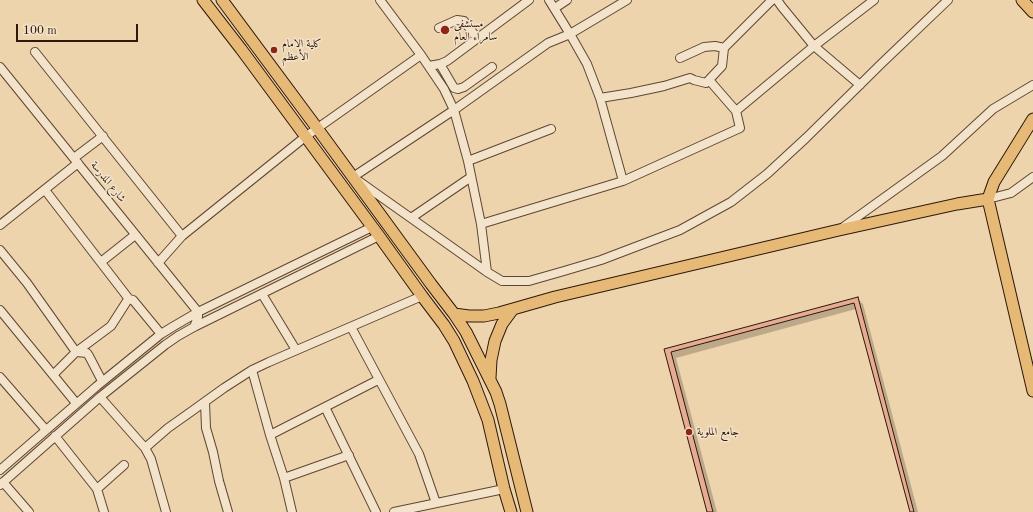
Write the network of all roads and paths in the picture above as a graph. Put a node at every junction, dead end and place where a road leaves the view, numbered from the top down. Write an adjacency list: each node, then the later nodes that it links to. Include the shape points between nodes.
1 (204, 0): 37 (main road)
2 (222, 0): 34 (main road)
3 (380, 0): 21 (street)
4 (529, 0): 17 (street)
5 (549, 0): 13 (street)
6 (567, 0): 13 (street)
7 (627, 0): 16 (street)
8 (772, 0): 19 (street)
9 (777, 0): 18 (street)
10 (874, 0): 18 (street)
11 (948, 0): 28 (street)
12 (1022, 0): 14 (main road)
13 (555, 8): 16 (street)
14 (1033, 12)
15 (439, 28): 17 (street, via 457,20 464,21)
16 (570, 34): 30 (street, via 587,64); 31 (street, via 548,43)
17 (477, 38): 23 (street)
18 (814, 46): 28 (street); 32 (street)
19 (724, 48): 22 (street, via 704,47); 27 (street, via 722,66)
20 (35, 52): 36 (street)
21 (421, 55): 24 (street); 34 (street)
22 (680, 58)
23 (440, 64): 24 (street); 26 (street, via 454,88 458,89)
24 (428, 66): 31 (street, via 444,88)
25 (0, 67): 38 (street, شارع المدرسة)
26 (492, 67)
27 (709, 80): 30 (street, via 706,83 690,78 664,86); 32 (street)
28 (860, 84): 57 (street, via 767,174 731,202 680,230 601,260 529,281 502,281)
29 (1033, 85): 50 (street, via 993,109 942,156)
30 (600, 98): 43 (street)
31 (454, 110): 39 (street); 40 (street)
32 (736, 111): 43 (street, via 740,128)
33 (1033, 118): 45 (main road, via 994,182)
34 (317, 128): 37 (street); 40 (main road)
35 (551, 129): 39 (street)
36 (103, 136): 38 (street); 52 (street)
37 (305, 137): 49 (main road); 52 (street)
38 (76, 161): 44 (street); 51 (street, شارع المدرسة)
39 (468, 161): 41 (street)
40 (353, 177): 46 (street); 64 (main road)
41 (471, 177): 46 (street); 47 (street)
42 (1033, 177): 45 (street, via 1011,193)
43 (624, 180): 47 (street)
44 (45, 190): 48 (street); 55 (street)
45 (988, 199): 50 (main road); 76 (main road)
46 (411, 218): 57 (street)
47 (481, 224): 57 (street)
48 (0, 226)
49 (372, 227): 53 (main road); 63 (street)
50 (839, 230): 61 (main road)
51 (136, 235): 55 (street); 56 (street, شارع المدرسة)
52 (182, 236): 56 (street)
53 (379, 236): 58 (street); 59 (main road)
54 (0, 250): 69 (street)
55 (101, 262): 60 (street)
56 (158, 263): 63 (street, شارع المدرسة)
57 (487, 272)
58 (262, 294): 65 (street); 68 (street)
59 (422, 296): 66 (street); 88 (main road, via 454,341 473,380 488,420)
60 (129, 299): 67 (street, via 133,300); 69 (street, via 111,326)
61 (513, 309): 64 (main road, via 484,316); 73 (main road, via 502,324 495,341)
62 (0, 310): 71 (street)
63 (198, 312): 65 (street); 67 (street)
64 (454, 314): 73 (main road)
65 (194, 327): 77 (street, via 165,345)
66 (351, 327): 68 (street); 74 (street)
67 (162, 334): 75 (street)
68 (296, 350): 70 (street)
69 (76, 352): 71 (street); 75 (street, via 87,353)
70 (252, 370): 78 (street); 82 (street)
71 (54, 375): 79 (street)
72 (0, 377): 81 (street)
73 (490, 378): 86 (main road, via 500,404)
74 (378, 380): 80 (street); 94 (street, via 419,454)
75 (102, 381): 79 (street)
76 (1033, 391)
77 (100, 396): 83 (street); 84 (street)
78 (204, 402): 84 (street); 98 (street, via 206,428)
79 (76, 403): 81 (street)
80 (326, 407): 82 (street); 85 (street)
81 (46, 430): 89 (street)
82 (270, 435): 90 (street)
83 (55, 436): 91 (street); 92 (street)
84 (145, 448): 97 (street, via 151,459)
85 (349, 455): 90 (street); 100 (street)
86 (515, 463): 88 (main road); 103 (main road)
87 (124, 465): 92 (street)
88 (499, 467): 93 (main road)
89 (0, 470)
90 (284, 478): 99 (street)
91 (2, 483): 95 (street)
92 (97, 488): 96 (street)
93 (504, 489): 94 (street); 102 (main road)
94 (436, 503): 101 (street)
95 (29, 512)
96 (104, 512)
97 (166, 512)
98 (228, 512)
99 (292, 512)
100 (376, 512)
101 (394, 512)
102 (511, 512)
103 (527, 512)

